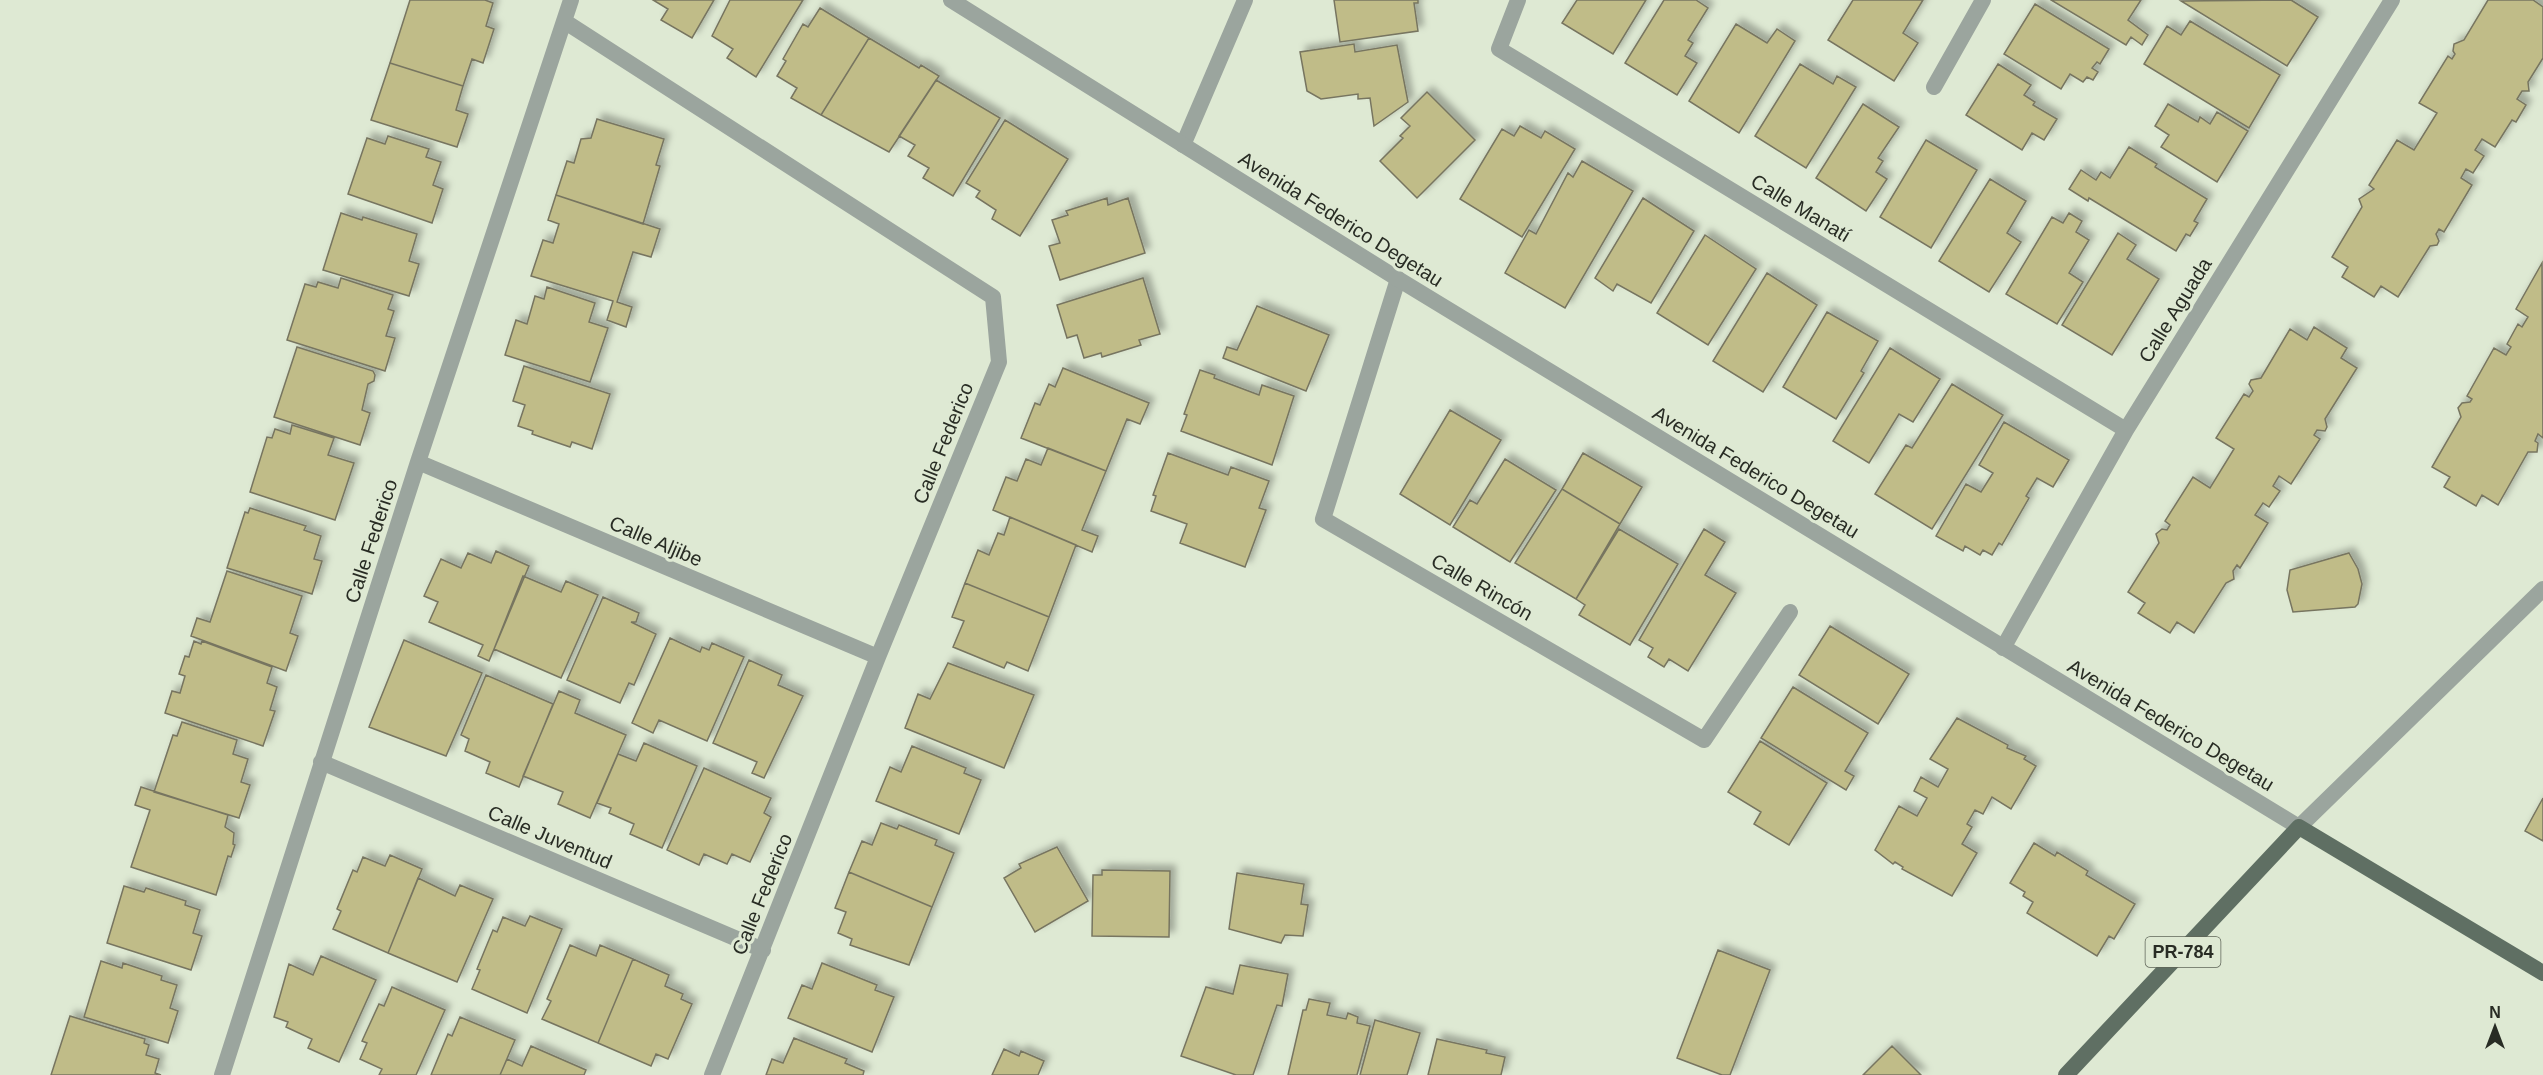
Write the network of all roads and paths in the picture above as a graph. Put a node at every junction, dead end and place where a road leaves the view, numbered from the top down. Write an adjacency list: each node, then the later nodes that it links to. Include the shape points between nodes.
1 (571, 0): 7 (street, Calle Federico)
2 (951, 0): 9 (street, Avenida Federico Degetau)
3 (1245, 0): 9 (street)
4 (1518, 0): 11 (street, Calle Manatí, via 1499,49)
5 (1983, 0): 8 (street)
6 (2392, 0): 11 (street, Calle Aguada)
7 (564, 21): 12 (street, Calle Federico); 16 (street, Calle Federico, via 993,297 999,362)
8 (1934, 87)
9 (1183, 145): 10 (street, Avenida Federico Degetau)
10 (1398, 279): 14 (street, Calle Rincón, via 1323,519 1704,740); 15 (street, Avenida Federico Degetau)
11 (2126, 430): 15 (street, Calle Aguada)
12 (418, 462): 16 (street, Calle Aljibe); 17 (street, Calle Federico)
13 (2543, 589): 18 (street)
14 (1790, 612)
15 (2003, 648): 18 (street, Avenida Federico Degetau)
16 (878, 657): 19 (street, Calle Federico)
17 (321, 762): 19 (street, Calle Juventud); 21 (street, Calle Federico)
18 (2299, 827): 20 (main road, Avenida Federico Degetau); 23 (main road, PR-784 / PR-784)
19 (763, 950): 22 (street, Calle Federico)
20 (2543, 973)
21 (222, 1075)
22 (712, 1075)
23 (2066, 1075)

